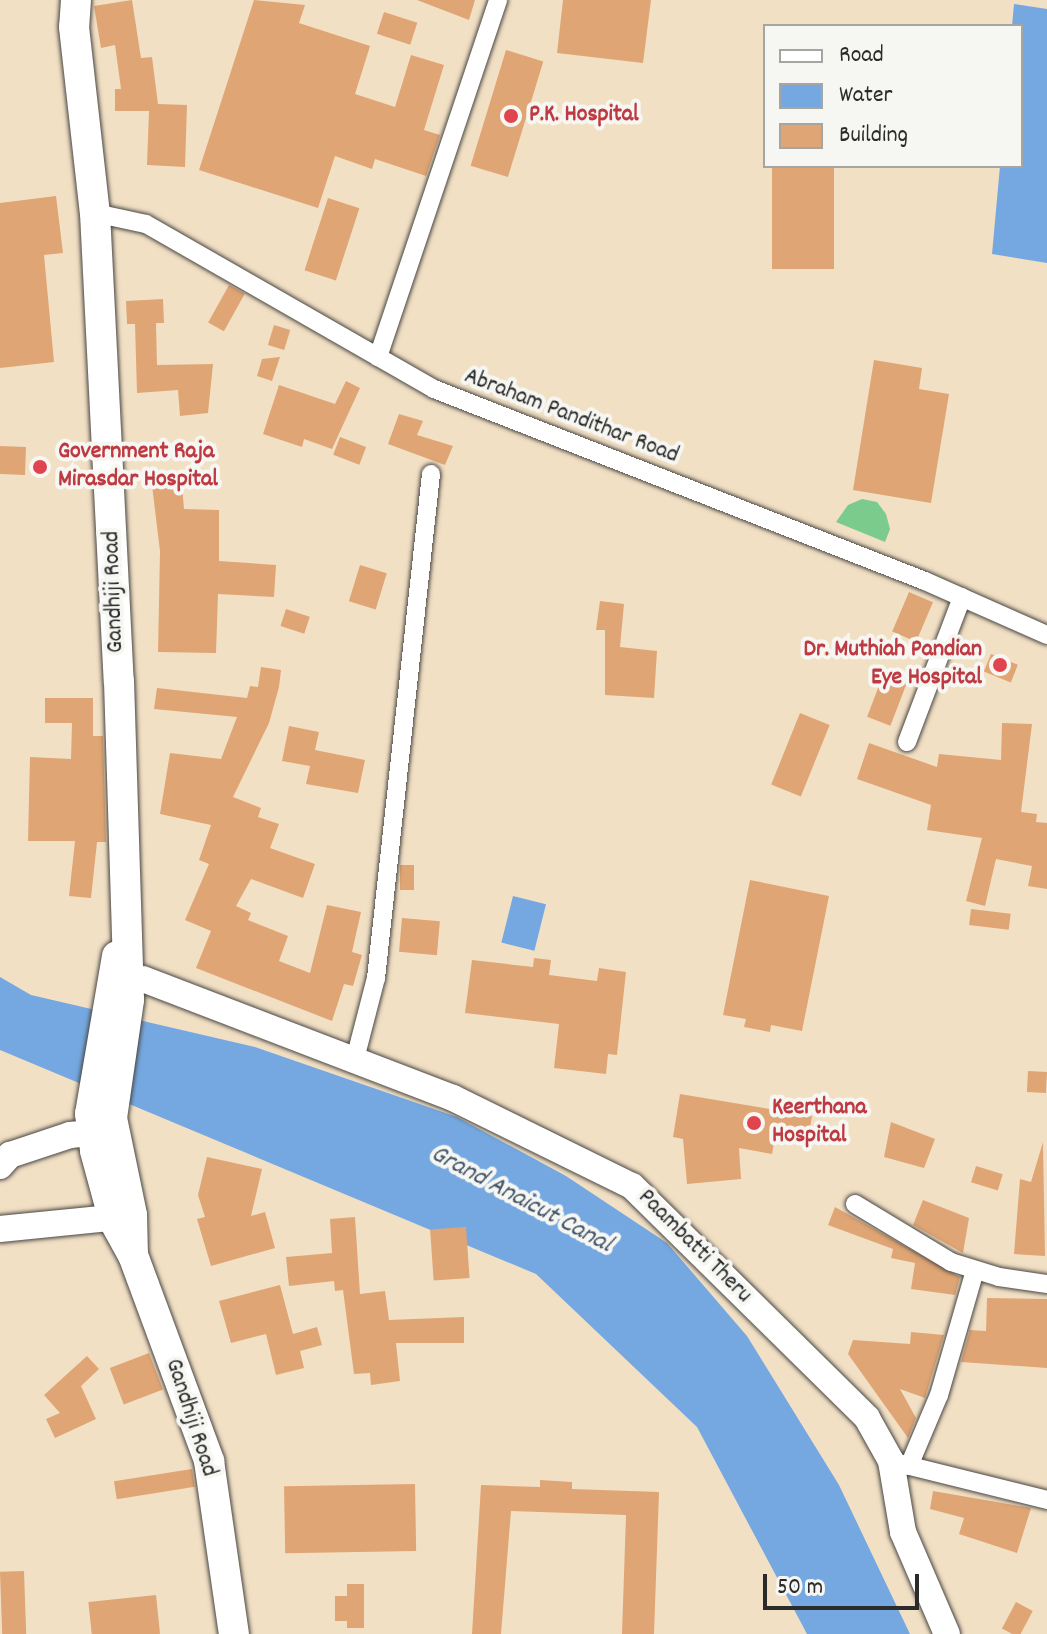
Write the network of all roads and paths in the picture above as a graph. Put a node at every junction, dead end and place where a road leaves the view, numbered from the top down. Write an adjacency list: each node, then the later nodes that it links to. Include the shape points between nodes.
1 (54, 0): 3 (main road, Gandhiji Road)
2 (498, 0): 5 (street)
3 (75, 13): 4 (main road, Gandhiji Road)
4 (95, 213): 5 (street, Abraham Pandithar Road, via 146,224); 10 (main road, Gandhiji Road, via 112,514)
5 (378, 357): 7 (street, Abraham Pandithar Road, via 434,389)
6 (431, 474): 11 (street, via 376,978)
7 (962, 597): 8 (street, Abraham Pandithar Road); 9 (street)
8 (1047, 635)
9 (907, 742)
10 (126, 994): 11 (street, Paambatti Theru); 12 (main road, Gandhiji Road)
11 (355, 1059): 19 (street, Paambatti Theru, via 453,1098 632,1186 867,1418)
12 (102, 1124): 13 (street, via 10,1155); 15 (main road, Gandhiji Road)
13 (0, 1166)
14 (855, 1204): 17 (street, via 951,1262)
15 (123, 1218): 16 (street); 21 (main road, Gandhiji Road, via 209,1461)
16 (0, 1229)
17 (975, 1270): 18 (street); 19 (street, via 939,1395)
18 (1047, 1284)
19 (900, 1463): 20 (street); 22 (street, Paambatti Theru, via 903,1532)
20 (1047, 1500)
21 (234, 1634)
22 (947, 1634)

